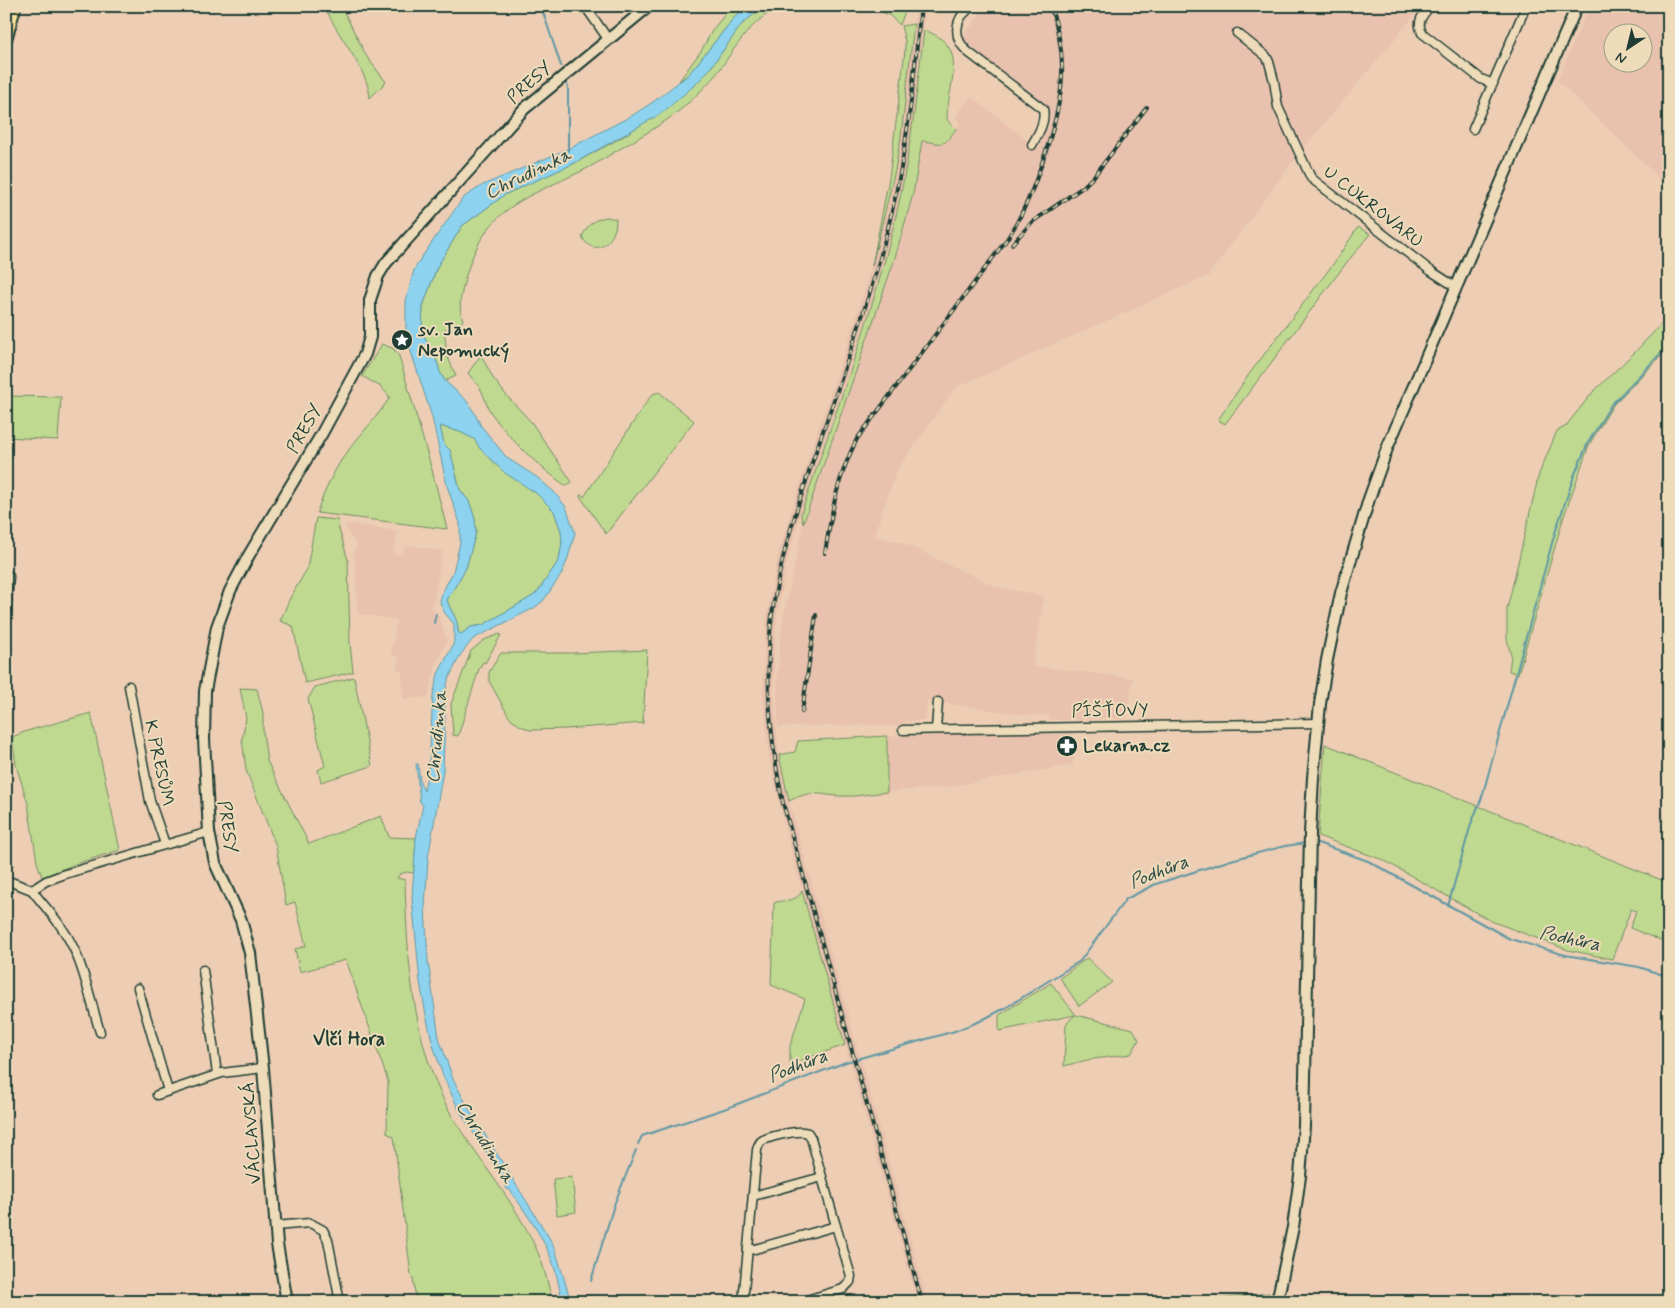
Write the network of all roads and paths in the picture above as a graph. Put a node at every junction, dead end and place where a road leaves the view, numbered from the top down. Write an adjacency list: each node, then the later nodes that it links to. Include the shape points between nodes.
1 (15, 6): 9 (main road)
2 (584, 6): 10 (street)
3 (649, 6): 10 (street, PRESY)
4 (973, 6): 13 (street, via 958,22 959,42 971,55 1042,109 1043,124)
5 (1430, 6): 11 (street, via 1419,21 1422,32 1481,79)
6 (1526, 6): 11 (street)
7 (1575, 7): 14 (street)
8 (1237, 33): 14 (street, U CUKROVARU, via 1266,56 1278,107 1311,178)
9 (6, 38)
10 (608, 39): 22 (street, PRESY, via 524,109 397,249 378,276 370,300 370,337 366,354 239,573 217,628 203,712)
11 (1493, 84): 12 (street)
12 (1474, 129)
13 (1032, 145)
14 (1456, 287): 19 (street, via 1388,446 1364,513 1336,618)
15 (10, 576): 16 (street)
16 (6, 615)
17 (128, 686): 23 (street, K PRESŮM, via 150,801)
18 (938, 702): 21 (street)
19 (1318, 723): 21 (street, PÍŠŤOVY); 43 (street, via 1310,833 1304,1126 1293,1226)
20 (903, 730): 21 (street, PÍŠŤOVY)
21 (936, 730)
22 (208, 832): 23 (street); 26 (street, PRESY, via 215,863 241,920)
23 (165, 844): 25 (street, via 65,874)
24 (6, 880): 25 (street)
25 (32, 890): 29 (street, via 73,946)
26 (251, 962): 30 (street, VÁCLAVSKÁ)
27 (203, 970): 31 (street, VÁCLAVSKÁ)
28 (138, 988): 32 (street)
29 (100, 1032)
30 (263, 1068): 31 (street); 36 (street, VÁCLAVSKÁ)
31 (217, 1074): 32 (street)
32 (168, 1091): 33 (street)
33 (157, 1095)
34 (822, 1177): 35 (street); 35 (street, via 808,1133 798,1131 772,1138 761,1142 758,1147); 37 (street)
35 (753, 1196): 38 (street)
36 (275, 1226): 39 (street, VÁCLAVSKÁ); 40 (street, via 310,1223 323,1230)
37 (836, 1226): 38 (street); 42 (street, via 850,1282 843,1289)
38 (748, 1249): 41 (street)
39 (288, 1302)
40 (340, 1302)
41 (743, 1302)
42 (800, 1302)
43 (1277, 1302)

